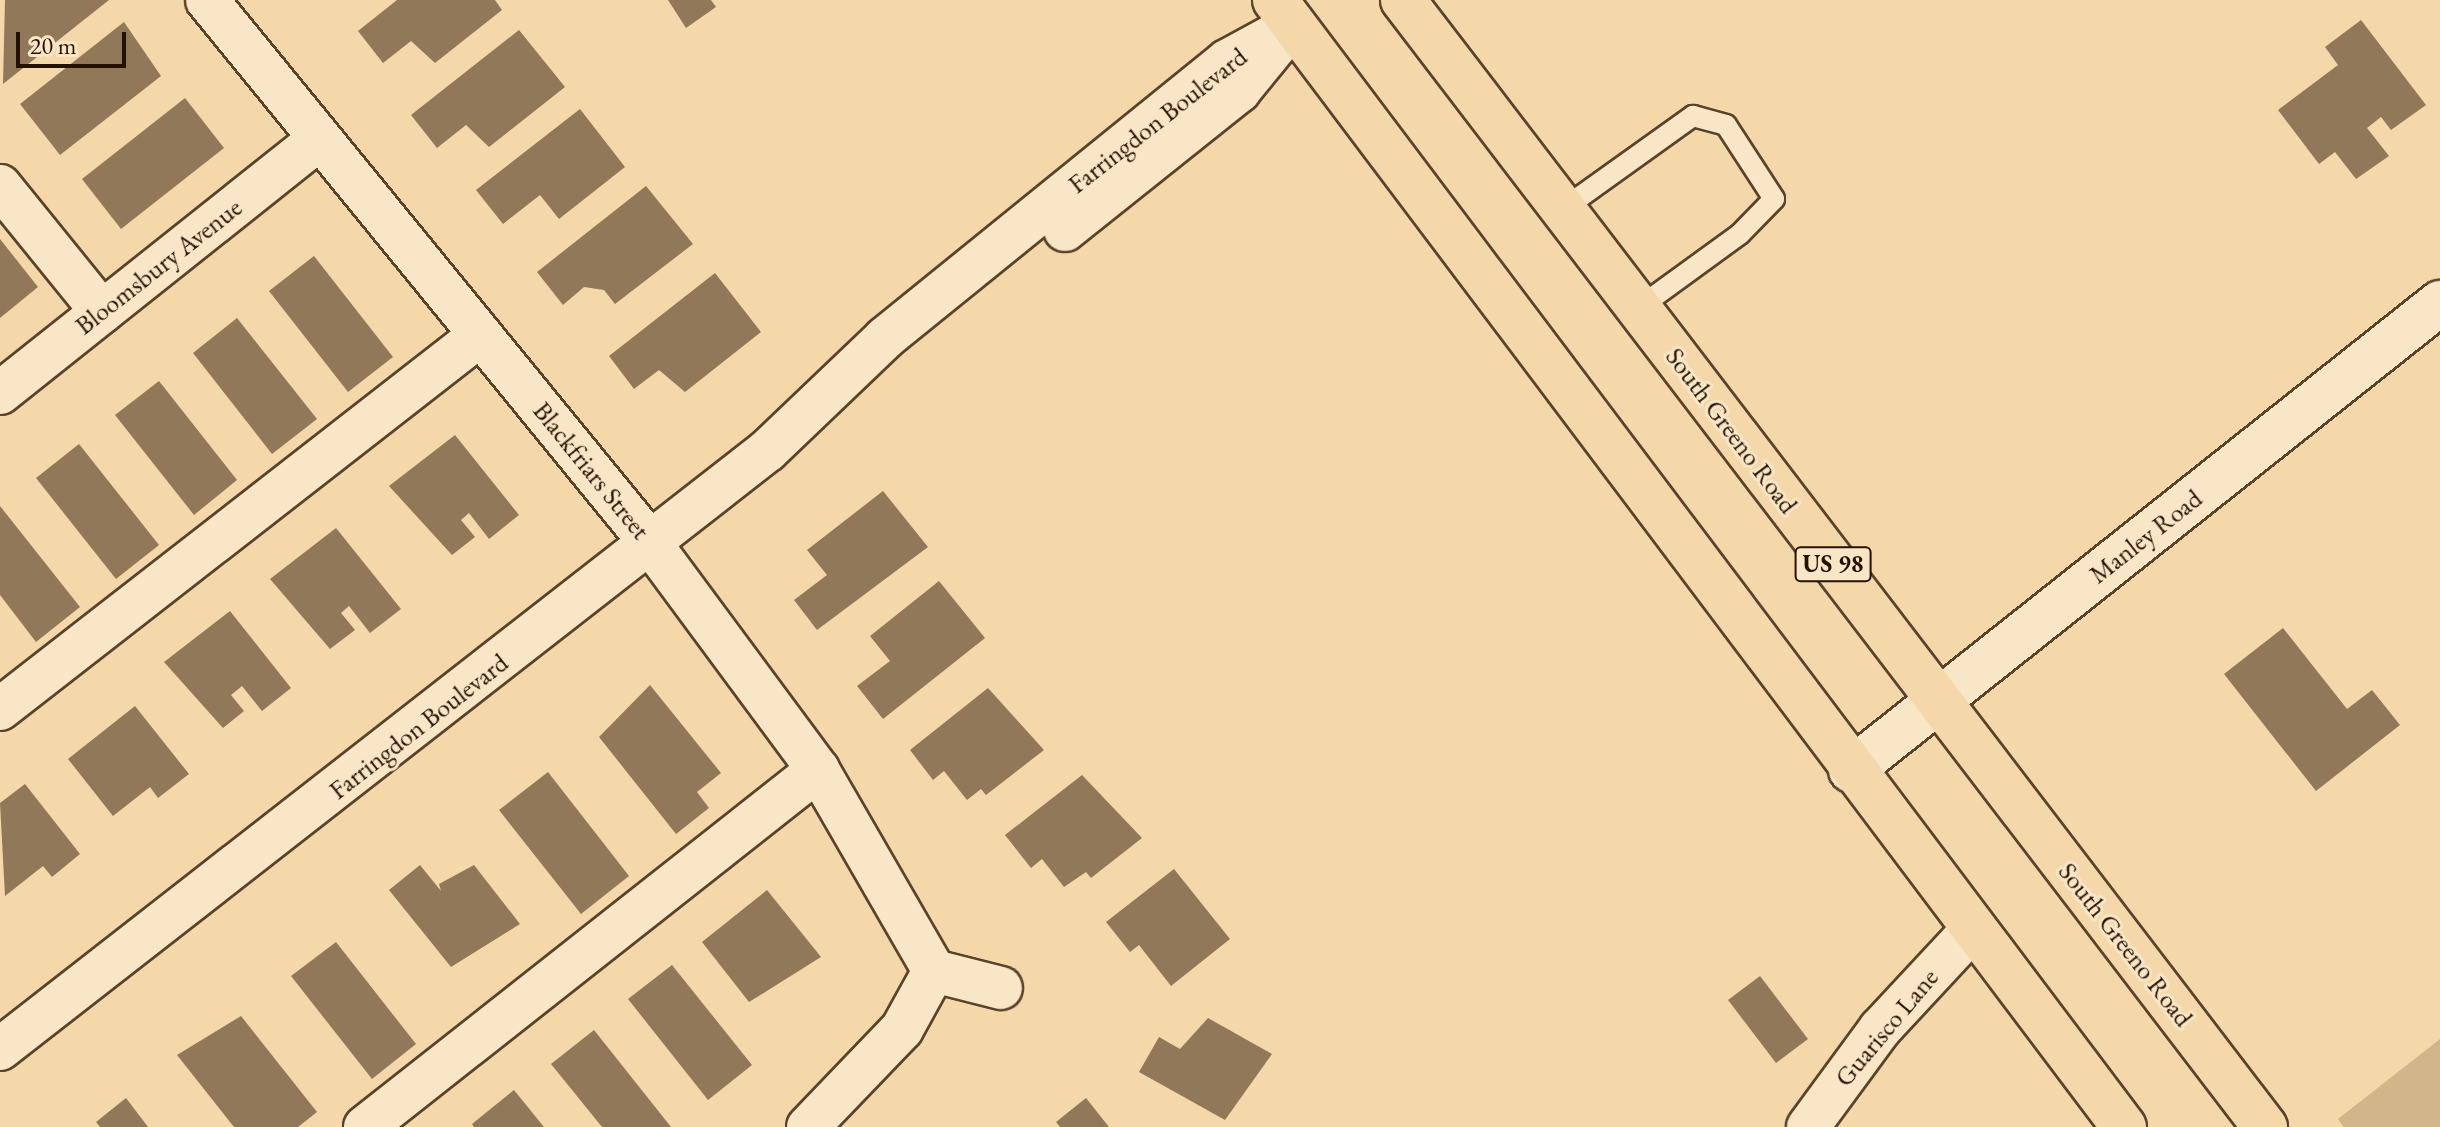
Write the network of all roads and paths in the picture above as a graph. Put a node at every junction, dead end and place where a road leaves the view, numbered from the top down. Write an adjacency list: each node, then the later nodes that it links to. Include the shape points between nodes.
1 (207, 0): 4 (street, Blackfriars Street)
2 (1403, 0): 6 (main road, South Greeno Road / US 98)
3 (1284, 12): 12 (street, Farringdon Boulevard, via 1214,111 881,377 831,396); 16 (main road)
4 (317, 141): 9 (street, Bloomsbury Avenue); 10 (street, Blackfriars Street)
5 (0, 186): 9 (street)
6 (1563, 209): 8 (main road, South Greeno Road / US 98); 8 (lane, via 1693,116 1726,125 1774,199 1740,234)
7 (2440, 303): 13 (street, Manley Road)
8 (1638, 308): 13 (main road, South Greeno Road / US 98)
9 (102, 312): 11 (street, Bloomsbury Avenue)
10 (479, 336): 12 (street, Blackfriars Street); 14 (street)
11 (0, 393)
12 (648, 540): 15 (street, Blackfriars Street); 20 (street, Farringdon Boulevard, via 409,736)
13 (1938, 702): 16 (street, Manley Road); 25 (main road, South Greeno Road / US 98)
14 (0, 709)
15 (818, 770): 18 (street, Blackfriars Street); 21 (street)
16 (1851, 770): 17 (main road)
17 (1970, 932): 23 (street, Guarisco Lane, via 1880,1029); 24 (main road)
18 (934, 971): 19 (street); 22 (street, via 902,1029)
19 (1001, 988)
20 (0, 1049)
21 (365, 1127)
22 (808, 1127)
23 (1808, 1127)
24 (2124, 1127)
25 (2265, 1127)

